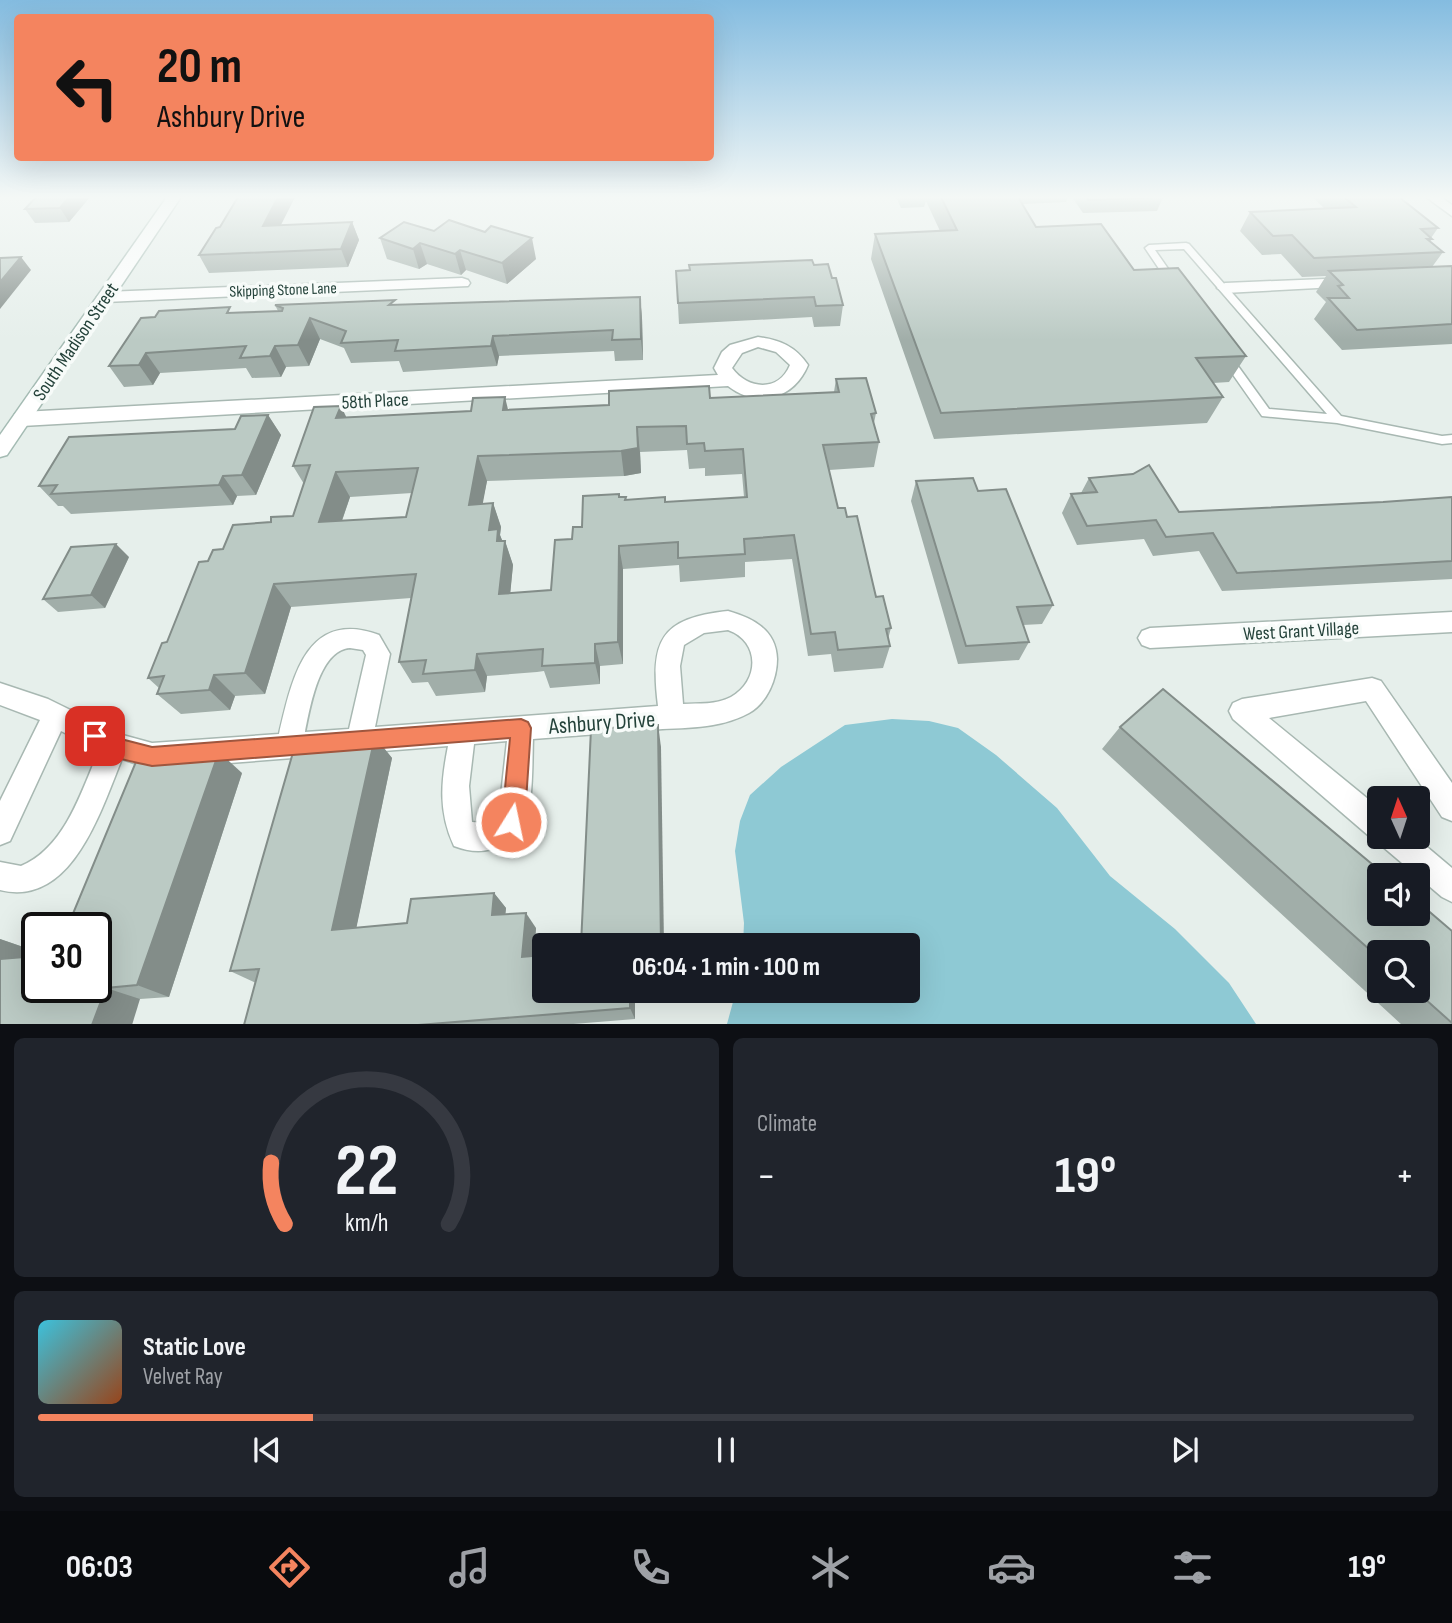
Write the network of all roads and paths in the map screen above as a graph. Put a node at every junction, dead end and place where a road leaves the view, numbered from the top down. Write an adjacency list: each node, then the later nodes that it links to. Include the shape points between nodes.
1 (141, 245): 6 (street, South Madison Street)
2 (1372, 282): 4 (street)
3 (462, 283): 6 (street, Skipping Stone Lane)
4 (1225, 288): 5 (lane, via 1186,246 1149,248); 10 (lane)
5 (1180, 292)
6 (105, 298): 9 (street, South Madison Street)
7 (1219, 347): 10 (lane, via 1266,414)
8 (729, 380): 9 (street, 58th Place)
9 (22, 419): 12 (street, South Madison Street)
10 (1337, 419): 11 (lane)
11 (1452, 439)
12 (0, 450)
13 (1452, 622): 14 (street, West Grant Village)
14 (1150, 638)
15 (0, 694): 16 (street, Ashbury Drive)
16 (55, 715): 22 (street, Ashbury Drive); 25 (street)
17 (672, 717): 18 (street, Ashbury Drive)
18 (521, 728): 19 (street, Ashbury Drive); 19 (street, via 511,822 488,837 464,836 456,823)
19 (463, 732): 20 (street, Ashbury Drive)
20 (360, 739): 21 (street, Ashbury Drive); 21 (street, via 377,654 371,642 352,636 328,644 314,662)
21 (289, 745): 22 (street, Ashbury Drive, via 152,756)
22 (114, 747): 27 (street, via 70,844 54,864 20,880)
23 (1452, 807): 24 (street, via 1372,689 1242,711)
24 (1367, 816)
25 (0, 831)
26 (1407, 849): 28 (street)
27 (0, 876)
28 (1452, 887)

